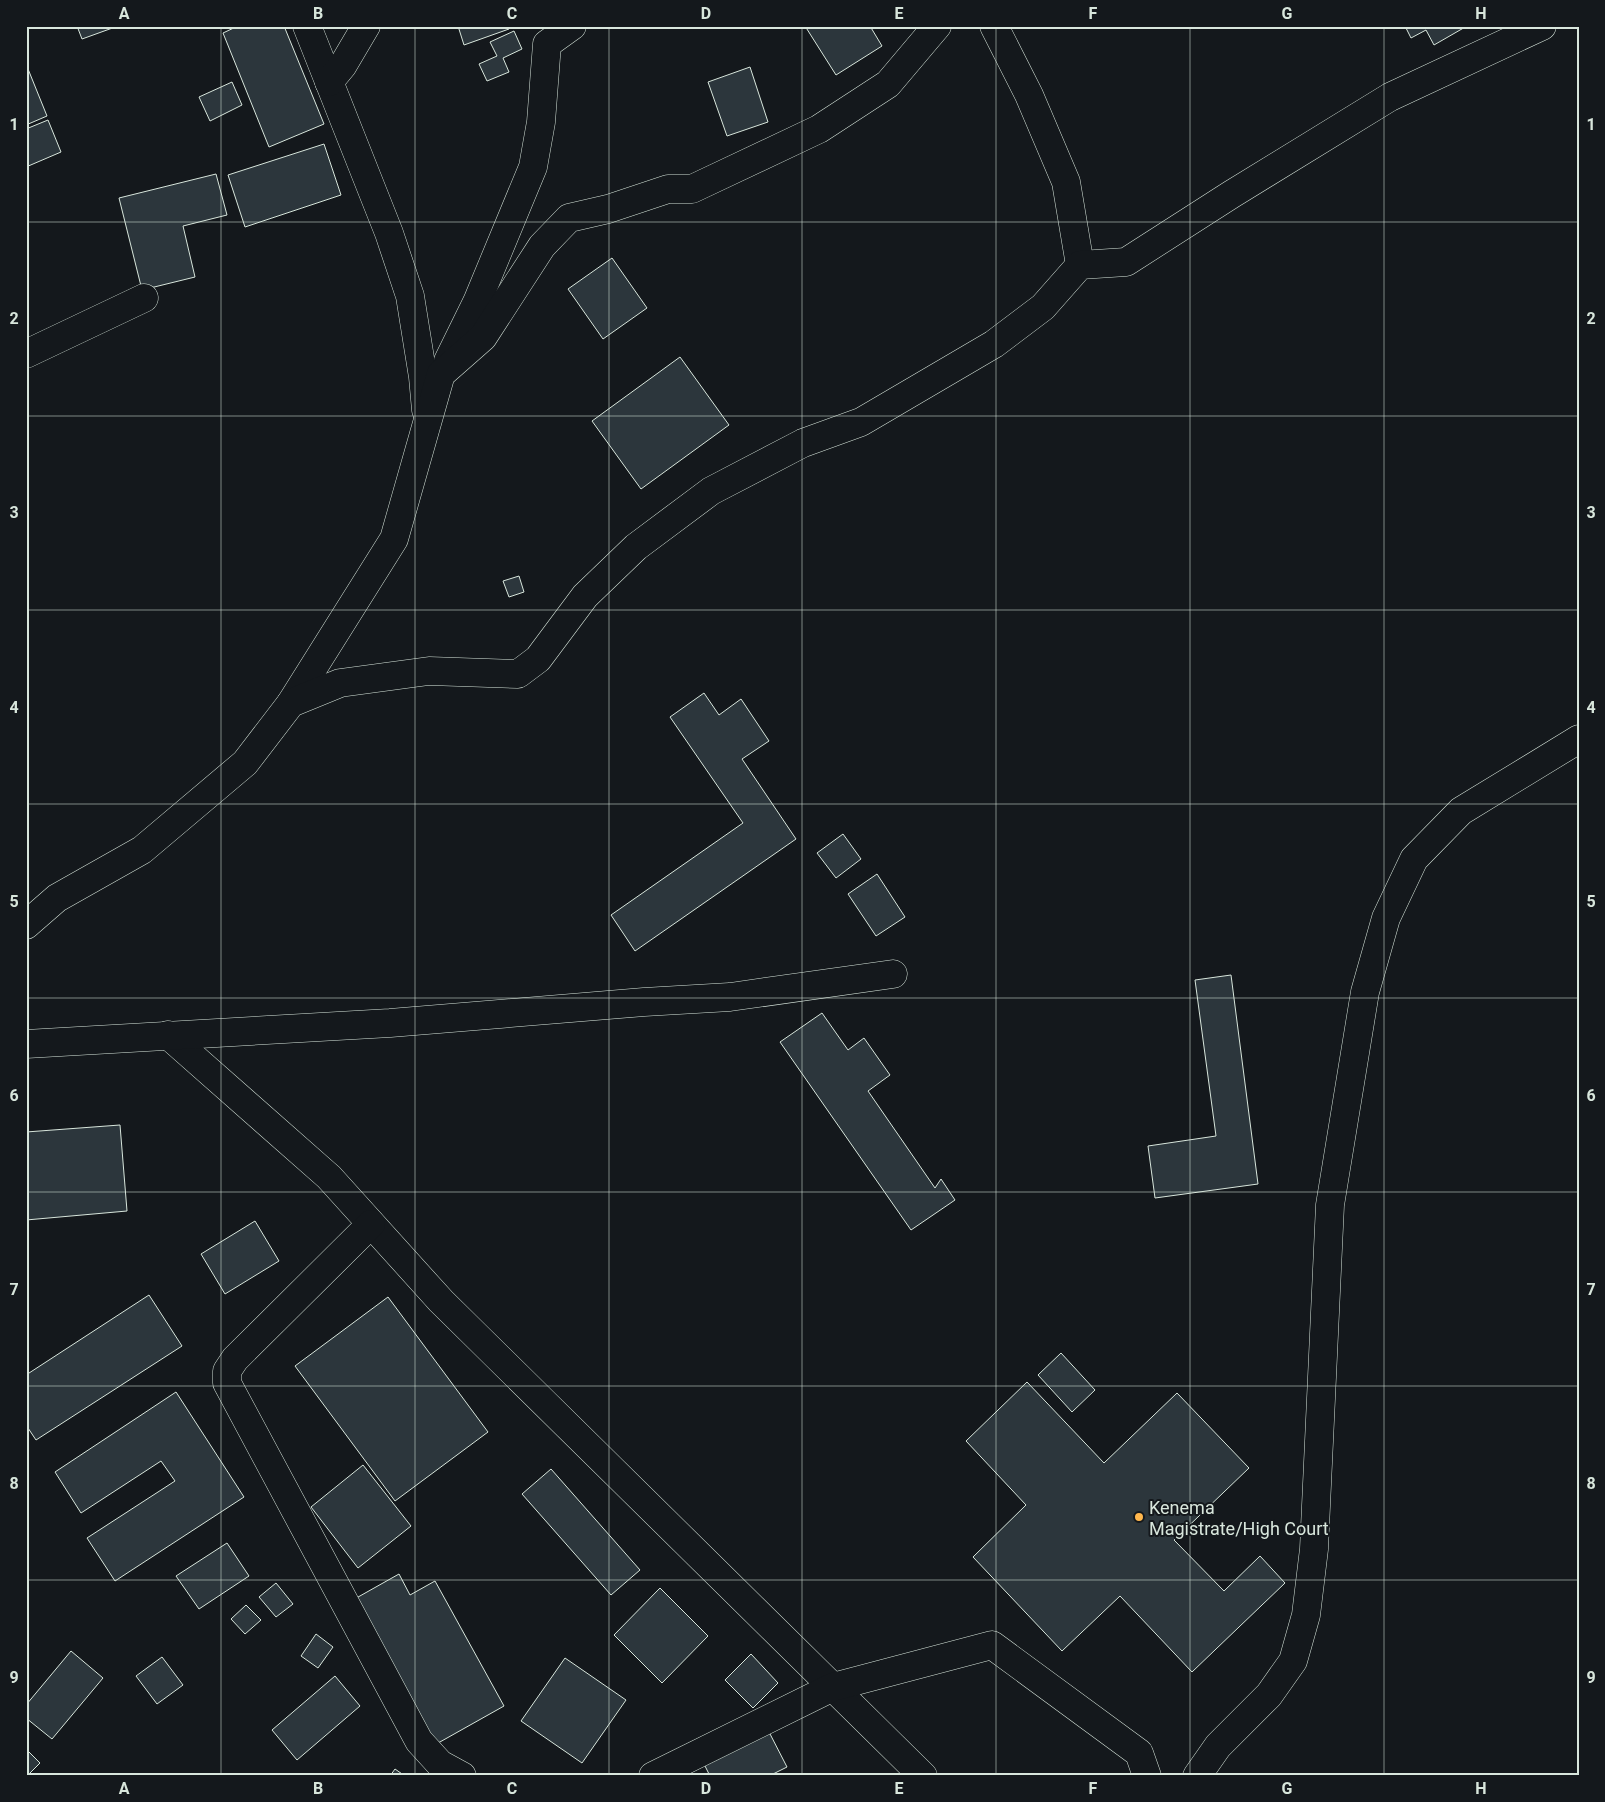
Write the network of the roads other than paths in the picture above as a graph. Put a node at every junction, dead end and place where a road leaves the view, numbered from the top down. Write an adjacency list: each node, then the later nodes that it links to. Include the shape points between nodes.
1 (307, 26): 7 (street)
2 (366, 26): 7 (street)
3 (572, 26): 11 (street, via 547,44 541,122 533,167 477,302)
4 (937, 26): 11 (street, via 888,84 819,130 692,189 668,189 569,218 542,246 482,337)
5 (994, 26): 8 (street, via 1029,95 1066,182)
6 (1530, 29): 8 (street, via 1390,97 1126,262)
7 (329, 82): 12 (street, via 410,296)
8 (1080, 265): 13 (street, via 1043,307 994,344 861,422 803,443 711,491 636,547 585,596 538,659 518,674 429,671 340,683)
9 (144, 298): 10 (street)
10 (26, 354)
11 (441, 374): 12 (street)
12 (427, 424): 13 (street, via 394,539)
13 (291, 703): 15 (street, via 244,763 142,850 57,898)
14 (1579, 739): 25 (street, via 1461,811 1414,859 1386,918 1365,992 1330,1205 1314,1549 1306,1615 1293,1661 1269,1695 1218,1746)
15 (26, 925)
16 (893, 974): 17 (street, via 730,997 390,1023)
17 (168, 1035): 18 (street); 19 (street, via 328,1177)
18 (26, 1044)
19 (372, 1224): 20 (street, via 441,1301); 21 (street, via 234,1360 227,1370 227,1383 418,1741 440,1764)
20 (832, 1687): 22 (street); 23 (street); 24 (street, via 992,1646 1139,1753)
21 (462, 1776)
22 (652, 1776)
23 (923, 1776)
24 (1147, 1776)
25 (1197, 1776)

